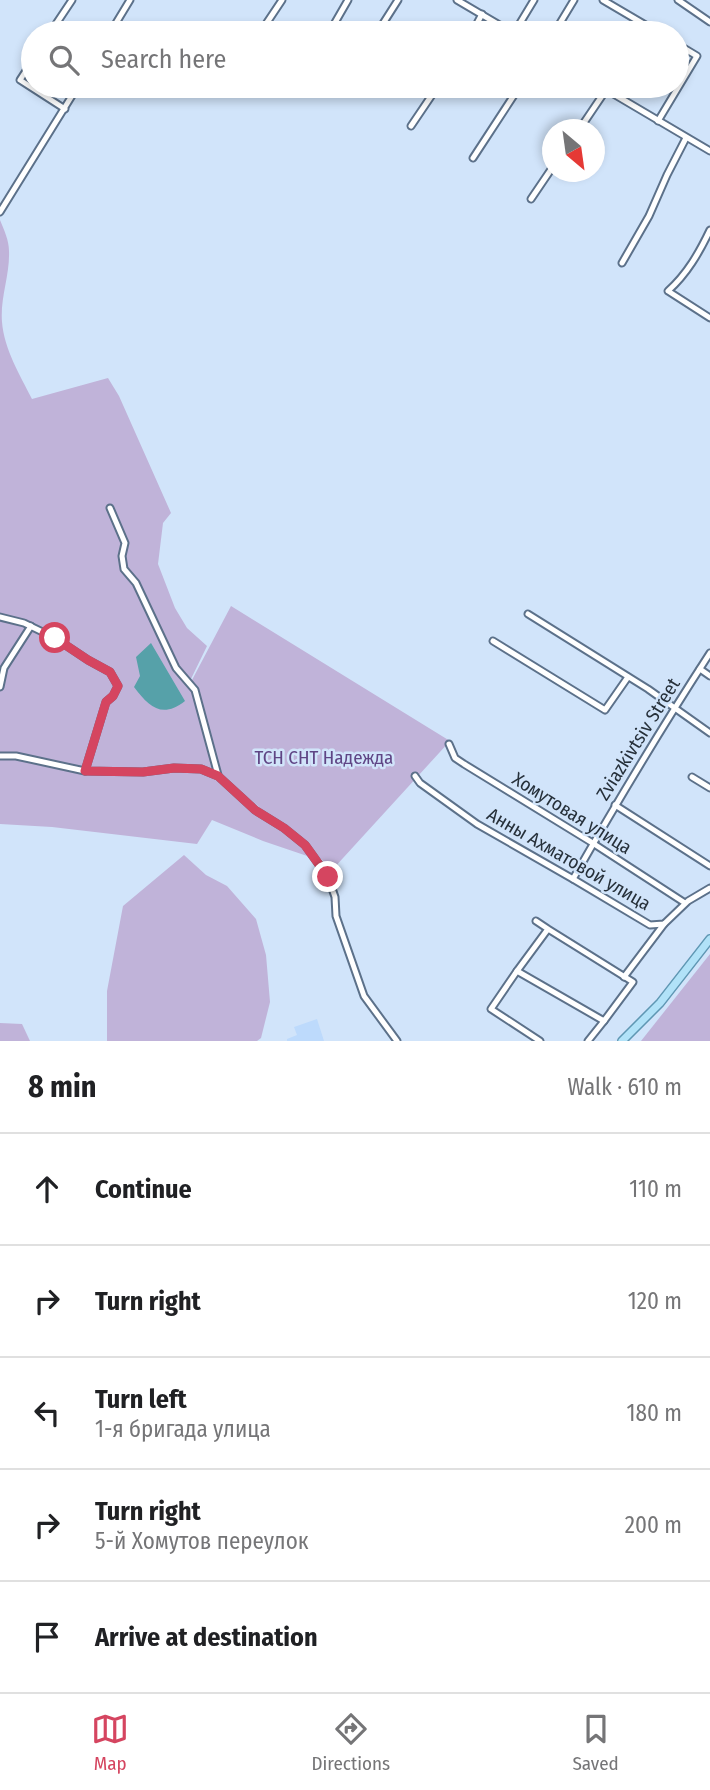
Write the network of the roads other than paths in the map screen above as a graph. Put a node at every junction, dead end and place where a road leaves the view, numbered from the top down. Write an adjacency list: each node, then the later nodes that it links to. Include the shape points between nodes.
1 (72, 0): 12 (street)
2 (130, 0): 13 (street)
3 (282, 0): 14 (street)
4 (348, 0): 15 (street)
5 (398, 0): 16 (street)
6 (457, 0): 11 (street)
7 (534, 0): 19 (street)
8 (574, 0): 20 (street)
9 (603, 0): 21 (street)
10 (682, 1): 22 (street)
11 (482, 14): 17 (street); 18 (street)
12 (58, 21)
13 (117, 21)
14 (268, 21)
15 (336, 21)
16 (385, 21)
17 (478, 21)
18 (493, 21)
19 (521, 21)
20 (561, 21)
21 (639, 21)
22 (710, 22)
23 (689, 51): 24 (street, via 697,55)
24 (689, 69)
25 (48, 98): 32 (street)
26 (71, 98): 32 (street)
27 (430, 98): 35 (street)
28 (512, 98): 38 (street)
29 (601, 98): 33 (street)
30 (619, 98): 34 (street)
31 (672, 98): 34 (street)
32 (65, 109): 41 (street)
33 (586, 119)
34 (658, 121): 36 (street)
35 (411, 125)
36 (686, 138): 37 (street); 45 (street)
37 (710, 151)
38 (473, 158)
39 (543, 182): 40 (street)
40 (531, 199)
41 (0, 212)
42 (710, 230): 43 (street)
43 (702, 247): 44 (street); 46 (street, via 668,291)
44 (710, 252)
45 (622, 263)
46 (710, 317)
47 (110, 508): 62 (street, via 125,543 124,569 136,583 176,668 195,690)
48 (528, 614): 55 (street)
49 (0, 617): 50 (street)
50 (31, 626): 56 (street, via 4,668); 61 (street, via 110,672 118,686 106,702)
51 (493, 640): 55 (street, via 605,710)
52 (710, 653): 53 (street, Zviazkivtsiv Street)
53 (699, 669): 54 (street); 57 (street, Zviazkivtsiv Street)
54 (710, 676)
55 (628, 677): 57 (street)
56 (0, 687)
57 (674, 708): 58 (street); 66 (street, Zviazkivtsiv Street)
58 (710, 733)
59 (449, 744): 67 (street, Хомутовая улица, via 464,764)
60 (0, 756): 61 (street)
61 (85, 771): 62 (street, via 201,769)
62 (218, 776): 79 (street, via 255,810 305,845 328,877 336,916 364,996)
63 (415, 776): 69 (street, Анны Ахматовой улица, via 477,824)
64 (692, 776): 65 (street)
65 (710, 788)
66 (615, 805): 67 (street, Zviazkivtsiv Street); 68 (street)
67 (593, 845): 69 (street, Zviazkivtsiv Street); 71 (street, Хомутовая улица)
68 (710, 866)
69 (573, 878): 73 (street, Анны Ахматовой улица, via 650,925)
70 (710, 888): 71 (street, Анны Ахматовой улица)
71 (685, 903): 73 (street, Анны Ахматовой улица)
72 (536, 921): 74 (street)
73 (664, 924): 77 (street)
74 (548, 929): 76 (street); 77 (street)
75 (710, 939): 82 (main road, via 660,1003)
76 (517, 971): 78 (street); 80 (street, via 491,1009)
77 (624, 977): 78 (street, via 633,982)
78 (604, 1021): 81 (street)
79 (397, 1041)
80 (540, 1041)
81 (588, 1041)
82 (622, 1041)

